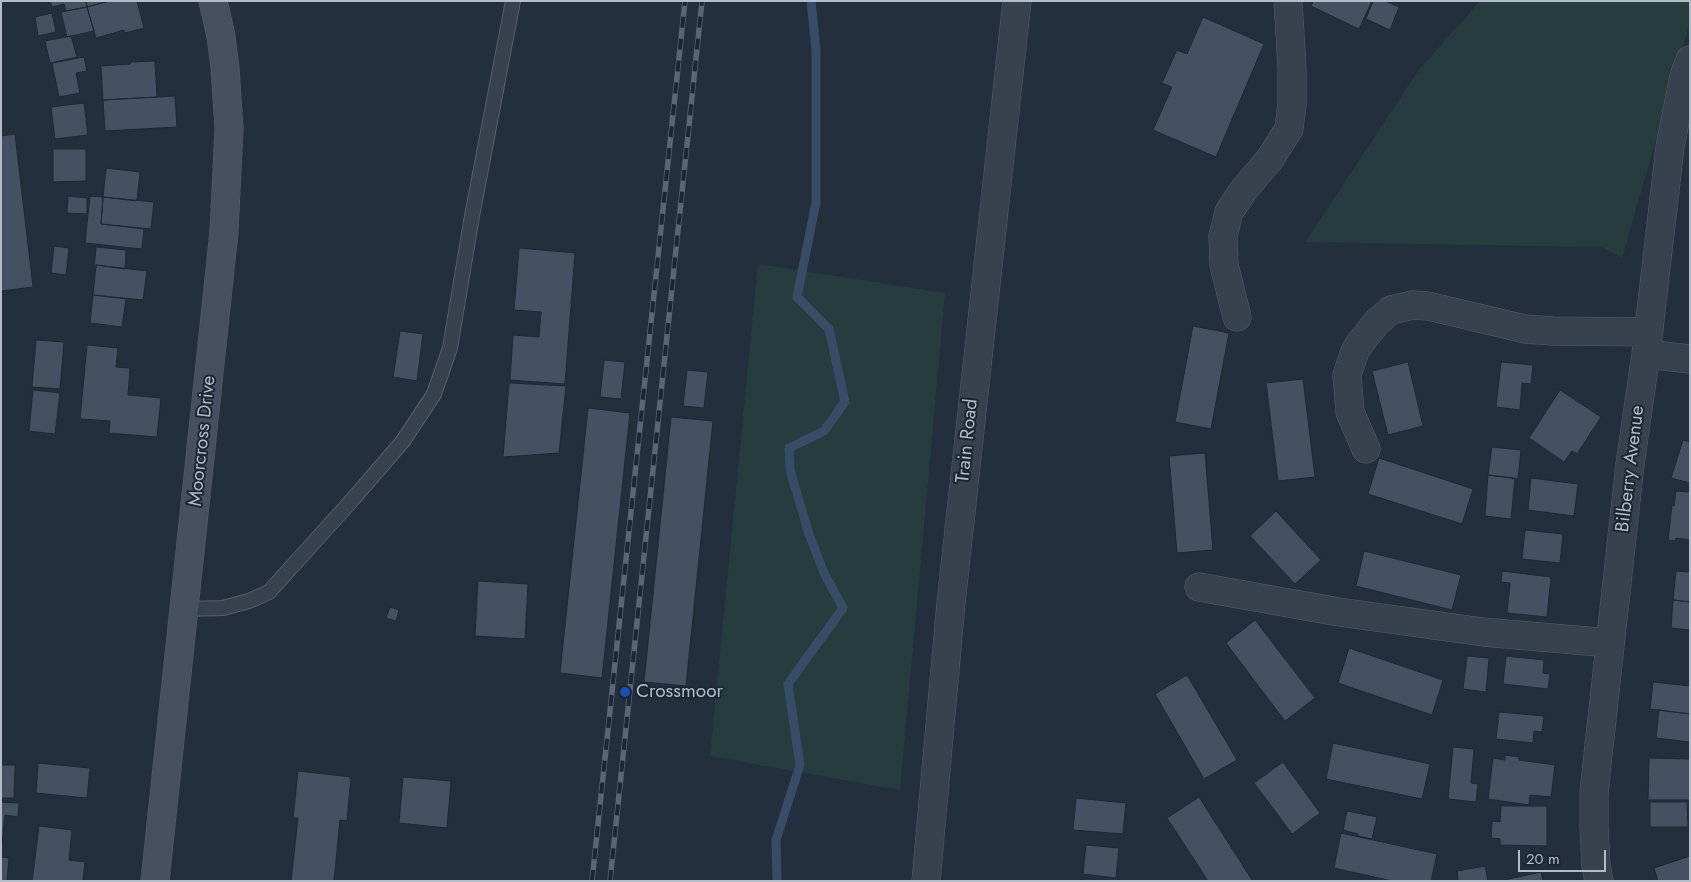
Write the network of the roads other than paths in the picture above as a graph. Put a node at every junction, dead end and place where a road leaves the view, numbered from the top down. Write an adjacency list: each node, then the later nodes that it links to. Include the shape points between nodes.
1 (213, 1): 11 (street, Moorcross Drive, via 225,68 228,170)
2 (513, 1): 11 (lane, via 450,348 434,394 403,441 269,592 224,608)
3 (1017, 1): 14 (street, Train Road, via 951,602)
4 (1288, 1): 6 (street, via 1292,104 1288,129 1229,212 1223,236 1224,265)
5 (1690, 60): 7 (street, Bilberry Avenue, via 1670,147)
6 (1237, 317)
7 (1647, 343): 8 (street); 9 (street, via 1525,329 1413,304 1392,310 1368,332 1355,351 1346,376 1350,412); 12 (street, Bilberry Avenue)
8 (1690, 359)
9 (1366, 448)
10 (1199, 587): 12 (street, via 1473,631)
11 (185, 609): 13 (street, Moorcross Drive)
12 (1610, 643): 15 (street, Bilberry Avenue, via 1594,794)
13 (155, 881)
14 (926, 881)
15 (1599, 881)

